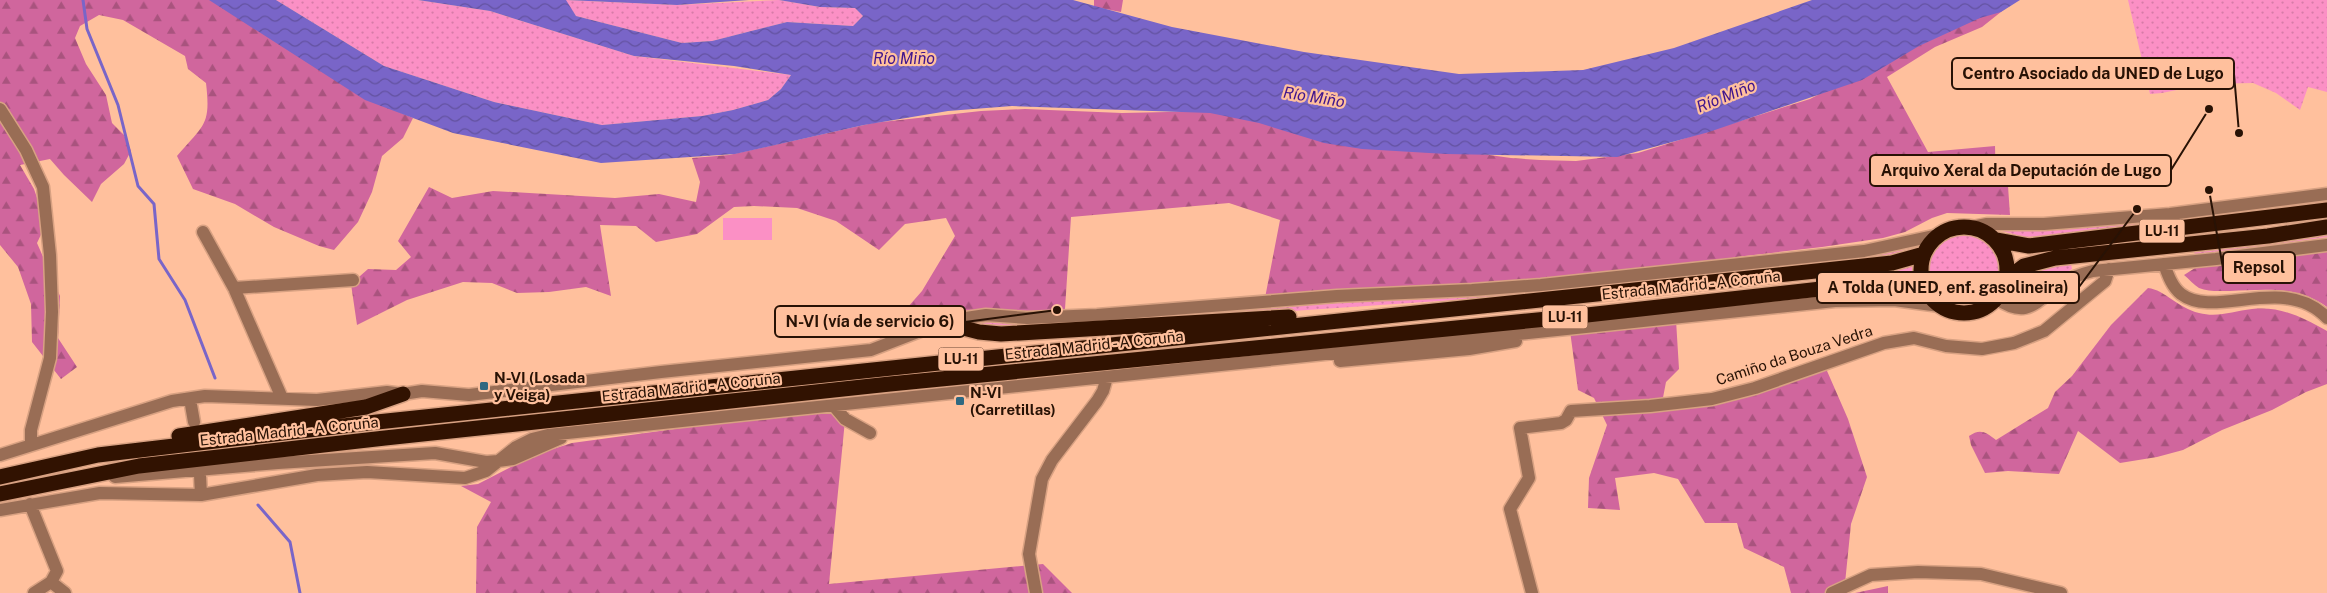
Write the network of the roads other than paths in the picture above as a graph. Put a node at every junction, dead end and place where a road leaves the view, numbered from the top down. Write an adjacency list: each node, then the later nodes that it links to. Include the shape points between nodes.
1 (0, 109): 29 (street, via 26,150 43,187 50,255 50,358 31,430)
2 (2327, 194): 4 (street, via 2170,214)
3 (2327, 210): 8 (highway, LU-11, via 2029,246)
4 (1972, 227): 7 (highway, via 1960,226); 8 (highway, LU-11)
5 (2327, 227): 13 (highway, LU-11, via 2055,258 2024,266)
6 (203, 232): 15 (street)
7 (1938, 235): 10 (highway); 21 (street, via 1864,251 1541,285 1337,296 1077,316 1027,318 986,315)
8 (1996, 240): 13 (highway, via 2006,258)
9 (2327, 245): 11 (street)
10 (1924, 254): 16 (highway, via 1921,278); 19 (highway, Estrada Madrid - A Coruña / LU-11, via 1892,263)
11 (2164, 264): 12 (street); 20 (street, via 2174,286 2182,295 2195,300 2290,298 2310,305)
12 (2109, 269): 17 (street, via 2075,275 2027,308 2018,309); 44 (street, Camiño da Bouza Vedra, via 2105,281 2044,331 2014,343 1982,349 1946,346 1914,338 1892,342 1755,388 1712,398 1571,412 1561,423 1520,428 1529,478 1510,510)
13 (2007, 279): 17 (highway, LU-11)
14 (353, 280): 15 (street)
15 (234, 288): 24 (street)
16 (1925, 289): 18 (highway, LU-11); 35 (highway, Estrada Madrid - A Coruña / LU-11, via 1892,281 1578,316 678,405 139,466)
17 (1997, 298): 18 (highway, LU-11, via 1988,307 1963,314)
18 (1940, 306): 22 (street, via 1894,300 1835,301)
19 (1440, 311): 21 (highway, via 1001,334); 34 (highway, Estrada Madrid - A Coruña / LU-11, via 378,422 98,455)
20 (2327, 318)
21 (948, 324): 23 (street, via 871,350 834,355 469,395 422,390)
22 (1107, 377): 26 (street); 43 (street, via 1103,392 1052,460 1042,479 1030,554)
23 (403, 394): 24 (street, via 387,392 317,400); 32 (highway, via 366,407 108,446)
24 (282, 398): 25 (street, via 205,396)
25 (190, 399): 27 (street); 29 (street)
26 (834, 406): 28 (street, via 845,419); 31 (street, via 548,435 532,439)
27 (194, 422)
28 (870, 433)
29 (31, 445): 30 (street)
30 (0, 455)
31 (498, 461): 35 (street, via 486,462 435,453 366,456 167,471); 37 (street, via 466,478 367,472 317,475)
32 (0, 470)
33 (200, 475): 37 (street)
34 (0, 477)
35 (40, 486): 36 (highway, Estrada Madrid - A Coruña / LU-11)
36 (0, 494)
37 (201, 496): 38 (street, via 100,493)
38 (30, 504): 39 (street); 40 (street, via 57,571)
39 (0, 510)
40 (51, 582): 41 (street); 42 (street)
41 (34, 593)
42 (65, 593)
43 (1036, 593)
44 (1532, 593)
45 (1832, 593): 46 (street, via 1871,575 1918,572 1981,574)
46 (2062, 593)

